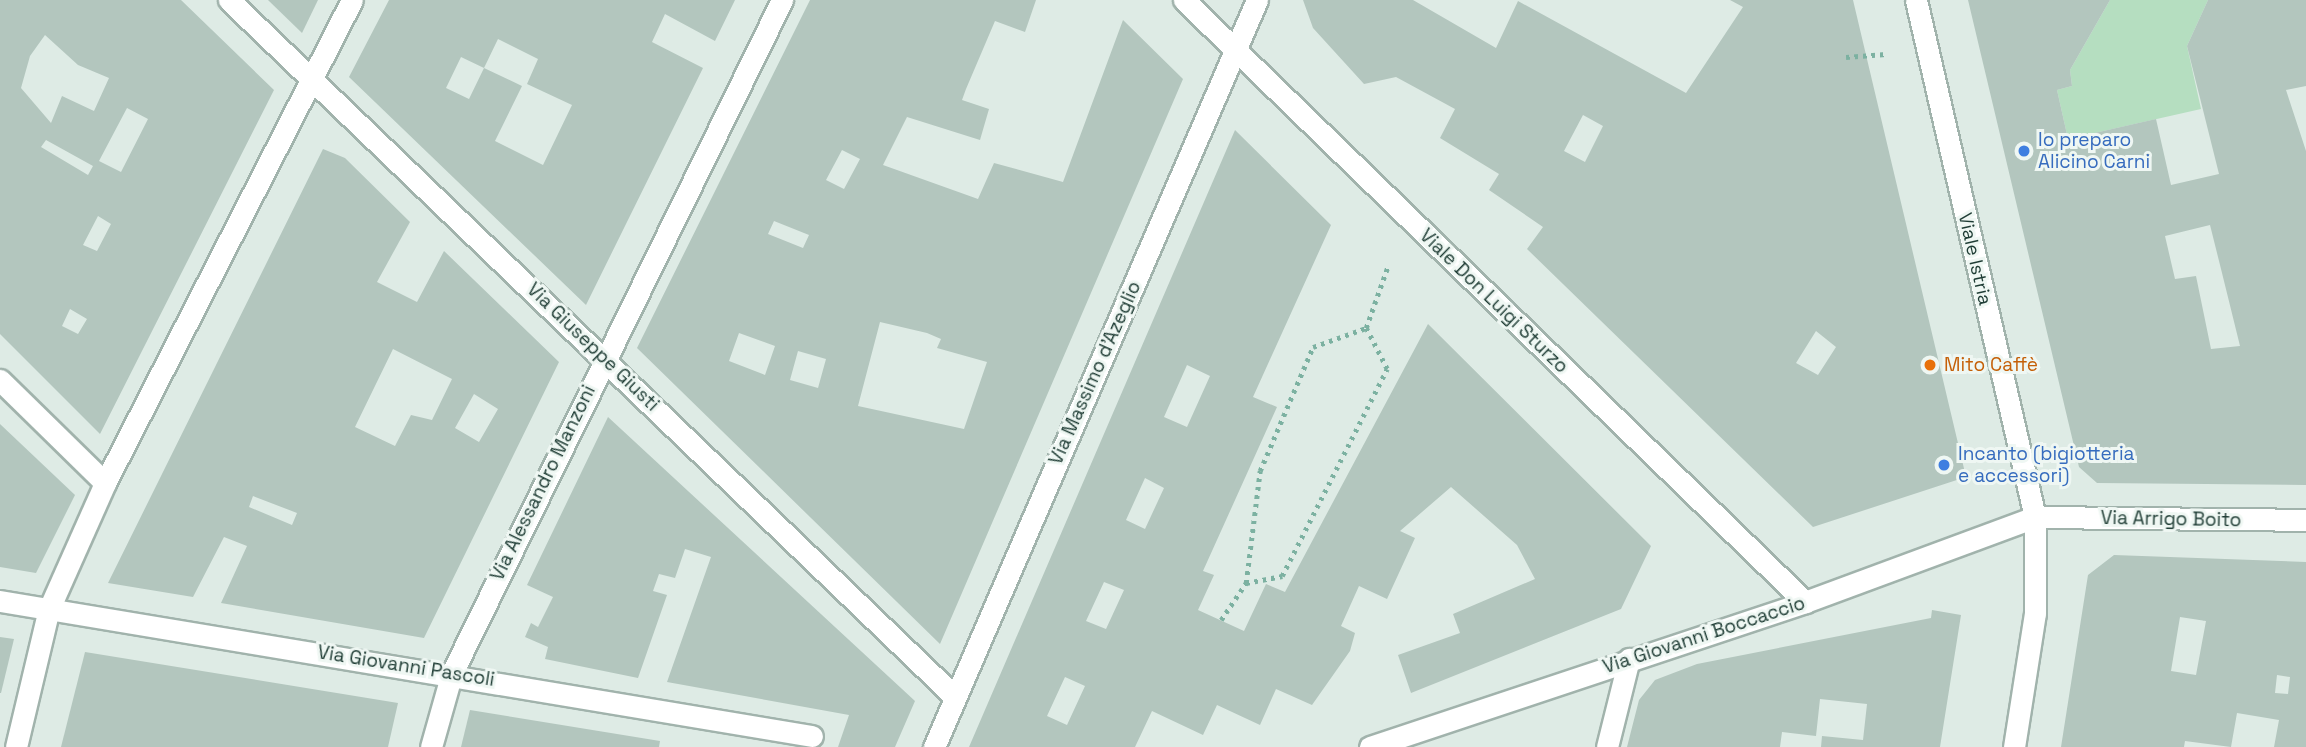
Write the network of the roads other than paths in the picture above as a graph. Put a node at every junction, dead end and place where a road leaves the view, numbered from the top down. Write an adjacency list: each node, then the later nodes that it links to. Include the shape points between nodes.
1 (229, 0): 8 (street, Via Giuseppe Giusti)
2 (352, 0): 8 (street)
3 (782, 0): 9 (street, Via Alessandro Manzoni)
4 (1184, 0): 7 (street, Viale Don Luigi Sturzo)
5 (1257, 0): 7 (street, Via Massimo d'Azeglio)
6 (1916, 0): 12 (street, Viale Istria)
7 (1235, 51): 15 (street, Viale Don Luigi Sturzo); 19 (street, Via Massimo d'Azeglio)
8 (312, 79): 9 (street, Via Giuseppe Giusti); 11 (street)
9 (604, 357): 18 (street, Via Alessandro Manzoni); 19 (street, Via Giuseppe Giusti)
10 (0, 380): 11 (street)
11 (105, 483): 16 (street)
12 (2035, 517): 13 (street, Via Arrigo Boito); 15 (street, Via Giovanni Boccaccio); 26 (street, Viale Istria, via 2035,613)
13 (2306, 520)
14 (0, 601): 16 (street, Via Giovanni Pascoli)
15 (1805, 602): 17 (street, Via Giovanni Boccaccio)
16 (48, 609): 18 (street, Via Giovanni Pascoli); 21 (street)
17 (1629, 659): 24 (street, Via Giovanni Boccaccio); 25 (street)
18 (452, 673): 20 (street, Via Giovanni Pascoli); 22 (street, Via Alessandro Manzoni)
19 (954, 697): 23 (street, Via Massimo d'Azeglio)
20 (812, 736)
21 (16, 747)
22 (431, 747)
23 (934, 747)
24 (1370, 747)
25 (1607, 747)
26 (2014, 747)

